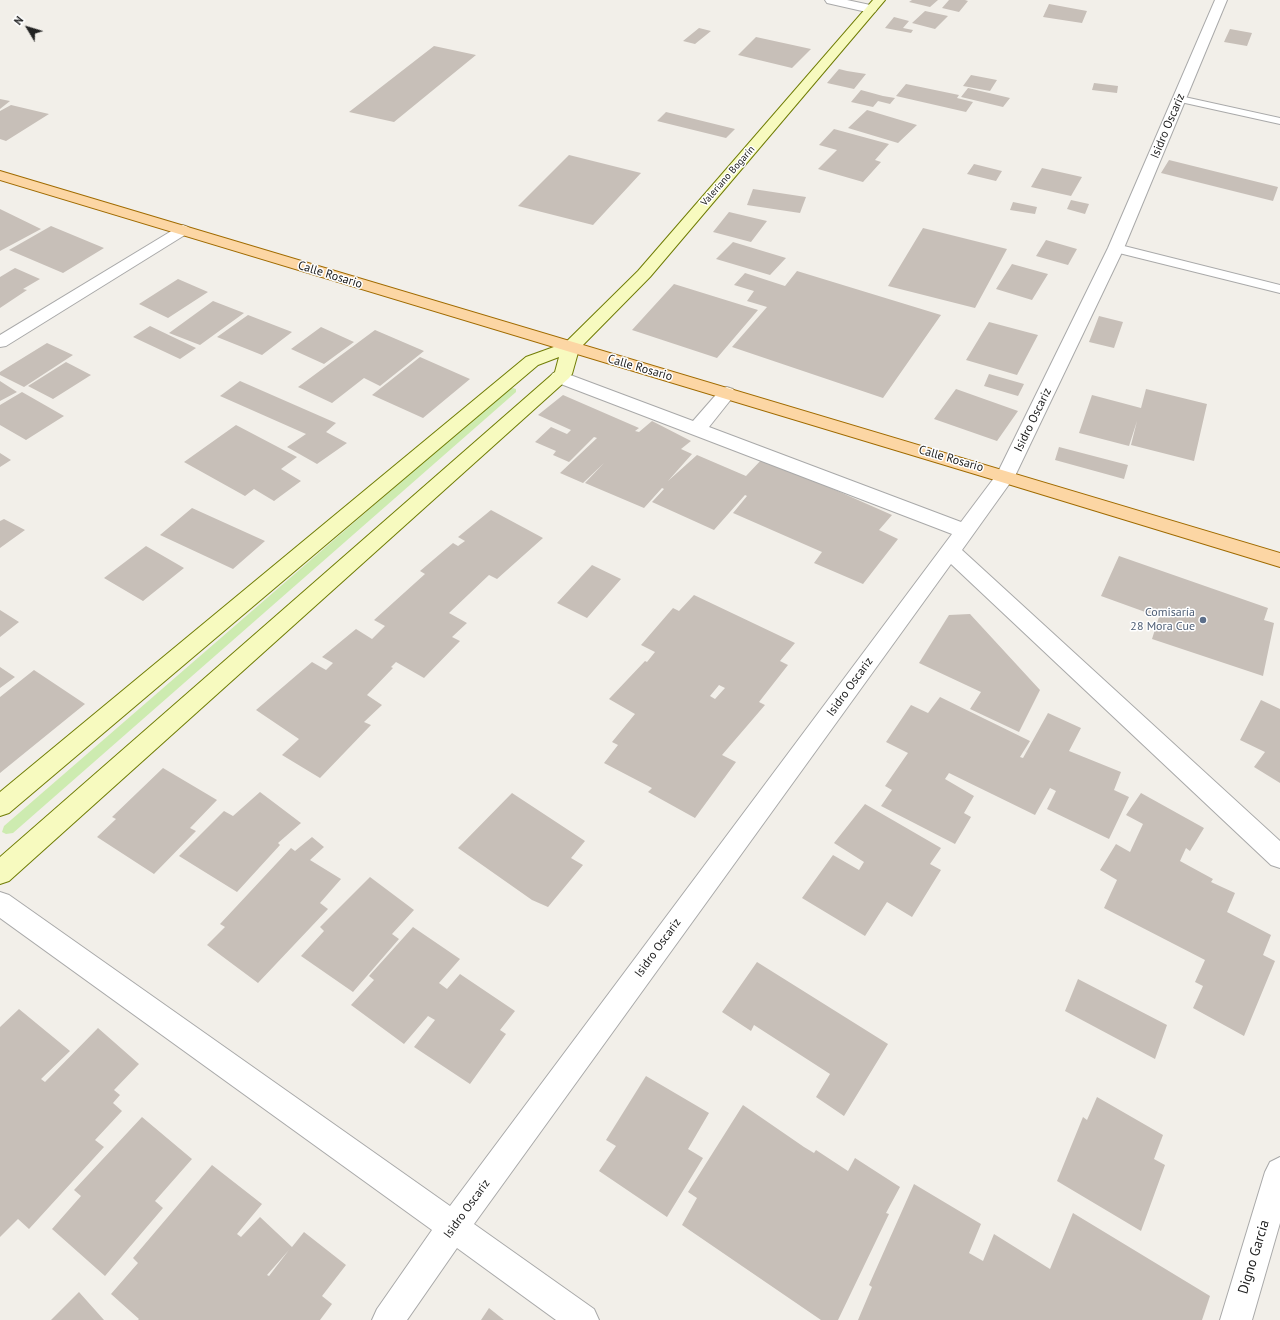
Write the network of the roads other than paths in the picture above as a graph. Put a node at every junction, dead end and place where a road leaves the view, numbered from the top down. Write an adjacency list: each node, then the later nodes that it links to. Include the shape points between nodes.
1 (831, 0): 3 (street)
2 (1221, 0): 4 (street, Isidro Oscariz)
3 (875, 5): 11 (street, Valeriano Bogarín, via 644,274)
4 (1180, 99): 5 (lane); 8 (street, Isidro Oscariz)
5 (1280, 121)
6 (0, 175): 7 (main road, Calle Rosario)
7 (183, 230): 10 (street); 11 (main road, Calle Rosario)
8 (1116, 248): 9 (lane); 15 (street, Isidro Oscariz)
9 (1280, 290)
10 (0, 342)
11 (571, 347): 12 (street, via 563,374); 13 (main road, Calle Rosario); 19 (street, via 532,361)
12 (559, 377): 14 (street); 21 (street)
13 (727, 393): 14 (street); 15 (main road, Calle Rosario)
14 (697, 429): 16 (street)
15 (1005, 476): 16 (street, Isidro Oscariz); 18 (main road, Calle Rosario)
16 (965, 531): 17 (street, Isidro Oscariz)
17 (950, 551): 20 (street); 24 (street, Isidro Oscariz)
18 (1280, 560)
19 (0, 806)
20 (1280, 857)
21 (0, 872)
22 (0, 903): 24 (street)
23 (1280, 1172): 27 (street, Digno Garcia)
24 (453, 1227): 25 (street, Isidro Oscariz); 26 (street)
25 (388, 1320)
26 (583, 1320)
27 (1236, 1320)

